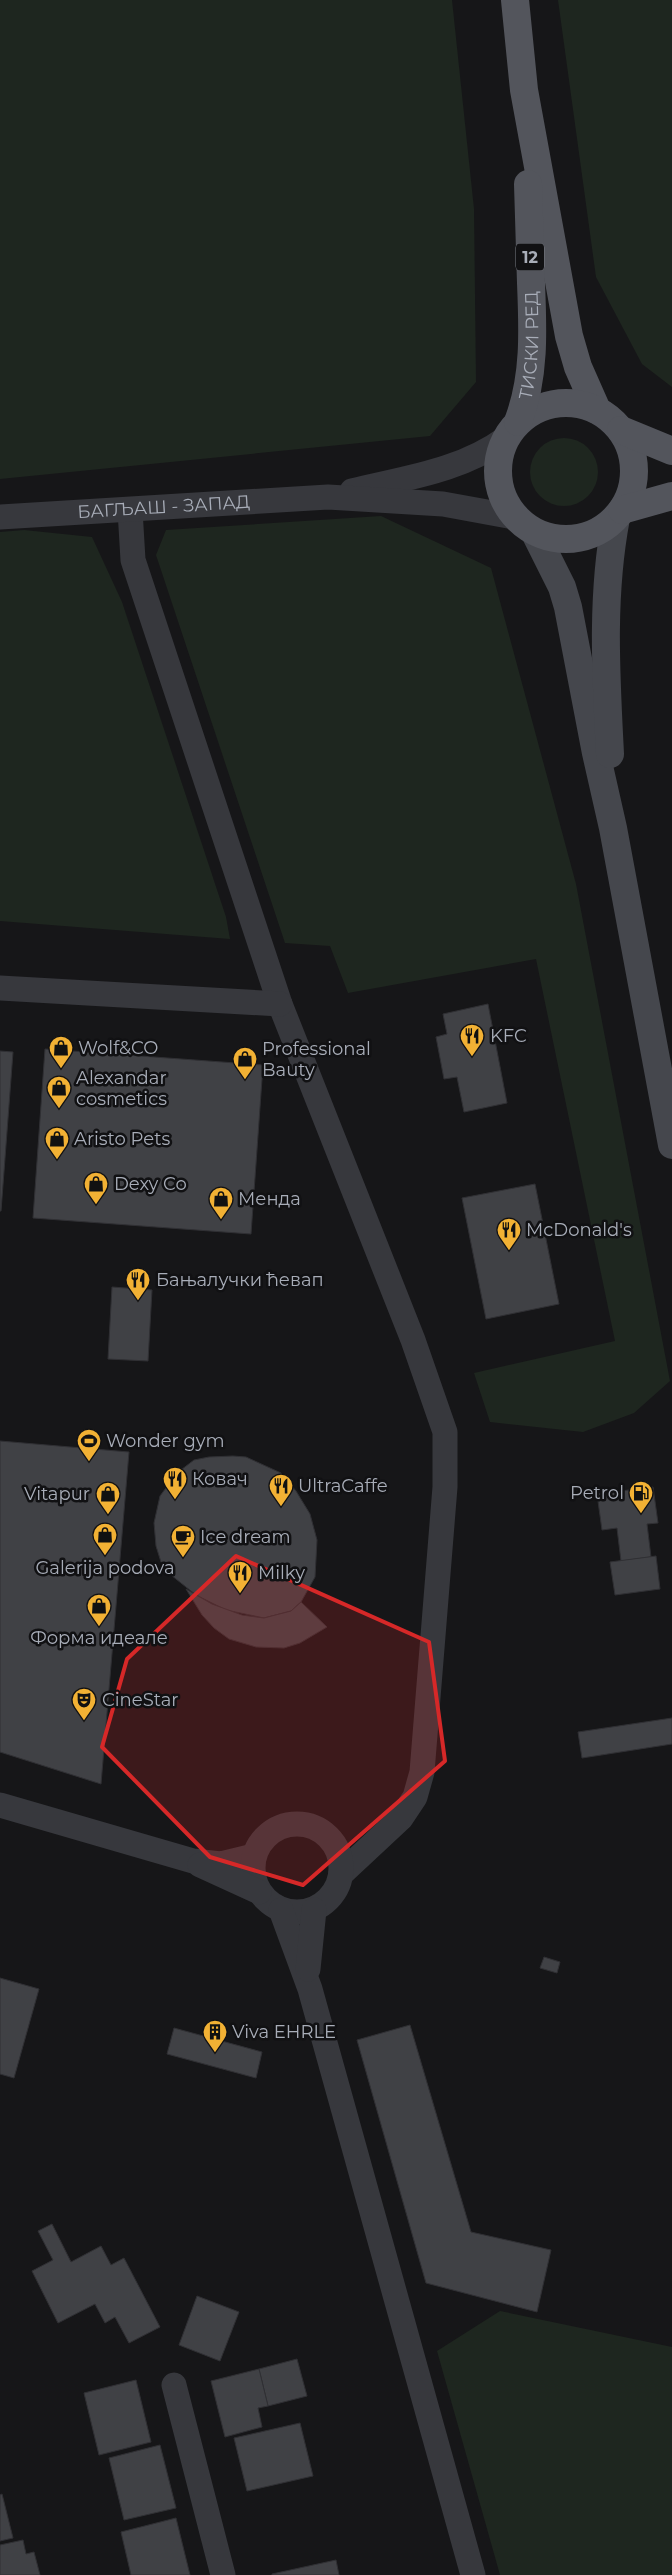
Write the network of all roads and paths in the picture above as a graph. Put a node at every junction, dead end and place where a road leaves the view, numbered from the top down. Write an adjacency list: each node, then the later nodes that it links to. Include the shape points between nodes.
1 (515, 0): 2 (main road, ТИСКИ РЕД / 12)
2 (524, 90): 3 (main road, ТИСКИ РЕД / 12, via 570,336 578,368); 4 (main road, ТИСКИ РЕД / 12, via 532,351 527,399)
3 (598, 410): 4 (main road, 12, via 577,403 556,403 535,410); 5 (main road, 12)
4 (512, 430): 8 (street, БАГЉАШ - ЗАПАД, via 472,459); 12 (main road, 12, via 500,453 499,487 505,503)
5 (620, 430): 6 (main road, 12); 10 (main road, 12, via 629,445 634,478 630,495)
6 (672, 451)
7 (672, 496): 10 (main road, 12)
8 (328, 497): 9 (street, БАГЉАШ - ЗАПАД); 12 (street, БАГЉАШ - ЗАПАД, via 443,504)
9 (130, 510): 11 (street, БАГЉАШ - ЗАПАД); 15 (street, via 133,560 142,592)
10 (619, 514): 12 (main road, 12, via 599,532 578,539 556,540); 13 (main road, via 607,574 605,633)
11 (0, 516)
12 (524, 525): 13 (main road, via 562,587 568,607)
13 (613, 828): 16 (main road)
14 (0, 988): 15 (street)
15 (280, 1004): 18 (street, via 409,1331 445,1432 444,1497 422,1772 415,1797)
16 (672, 1144)
17 (0, 1805): 21 (street)
18 (384, 1835): 19 (street); 22 (street)
19 (335, 1846): 20 (street, via 328,1836 308,1825 285,1825 265,1836); 22 (street)
20 (254, 1856): 21 (street, via 221,1864); 23 (street, via 252,1869)
21 (193, 1862): 23 (street)
22 (341, 1874): 25 (street, via 332,1895)
23 (259, 1892): 24 (street)
24 (282, 1910): 25 (street, via 292,1913); 26 (street)
25 (314, 1910): 26 (street)
26 (308, 1979): 29 (street)
27 (174, 2385): 28 (street)
28 (222, 2575)
29 (473, 2575)

